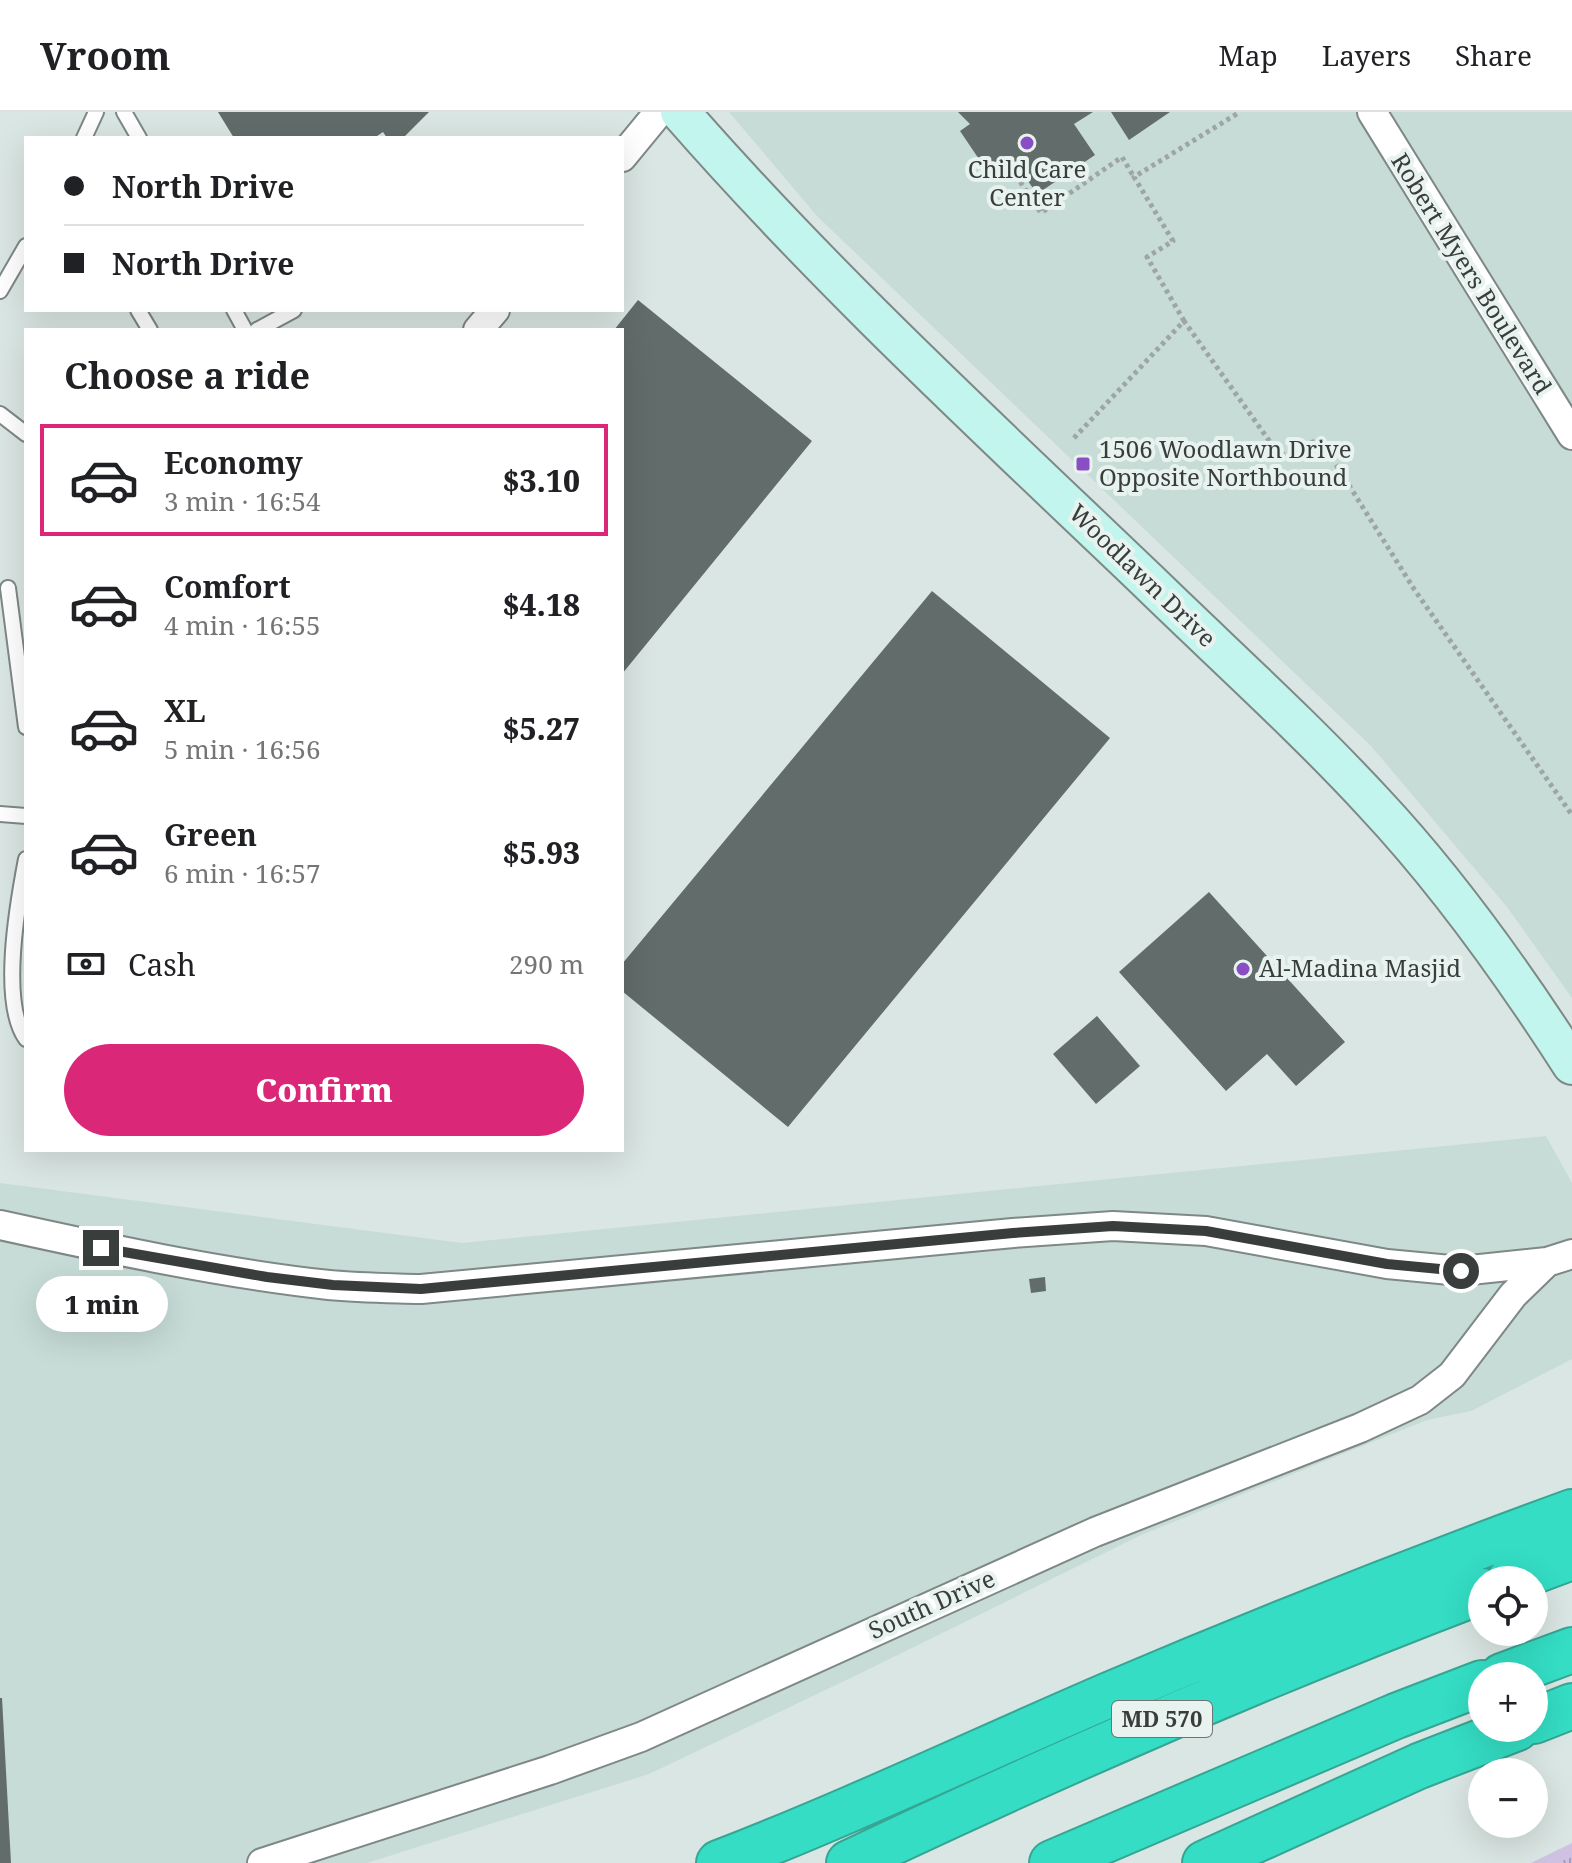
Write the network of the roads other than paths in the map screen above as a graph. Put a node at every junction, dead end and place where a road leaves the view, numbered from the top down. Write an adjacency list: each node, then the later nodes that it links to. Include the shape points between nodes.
1 (96, 112): 6 (lane)
2 (124, 112): 7 (lane)
3 (659, 112): 8 (street)
4 (680, 112): 24 (main road, Woodlawn Drive, via 812,257 1375,804 1496,953)
5 (1372, 112): 17 (street, Robert Myers Boulevard)
6 (85, 136)
7 (138, 136)
8 (624, 155)
9 (24, 249): 10 (lane)
10 (0, 291)
11 (290, 312): 13 (lane)
12 (493, 312): 14 (street)
13 (261, 328)
14 (480, 328)
15 (0, 414): 16 (lane)
16 (24, 432)
17 (1572, 435)
18 (8, 588): 19 (lane)
19 (24, 712)
20 (0, 814): 21 (lane)
21 (24, 816)
22 (24, 871): 23 (lane, via 5,985 9,1013)
23 (24, 1036)
24 (1572, 1065)
25 (0, 1225): 26 (street, via 267,1277 421,1289 1113,1226 1206,1231 1387,1264 1461,1271)
26 (1560, 1258): 37 (street, South Drive, via 1513,1295 1452,1375 1420,1400 1360,1428 1095,1532 641,1737)
27 (1572, 1512): 38 (highway, via 1314,1611)
28 (1572, 1557): 29 (highway)
29 (1548, 1566)
30 (1468, 1596): 39 (highway, MD 570, via 1131,1733)
31 (1572, 1650): 32 (highway)
32 (1540, 1662)
33 (1468, 1688): 40 (highway)
34 (1572, 1706): 35 (highway)
35 (1548, 1715)
36 (1481, 1742): 41 (highway)
37 (262, 1863)
38 (719, 1863)
39 (849, 1863)
40 (1052, 1863)
41 (1205, 1863)

